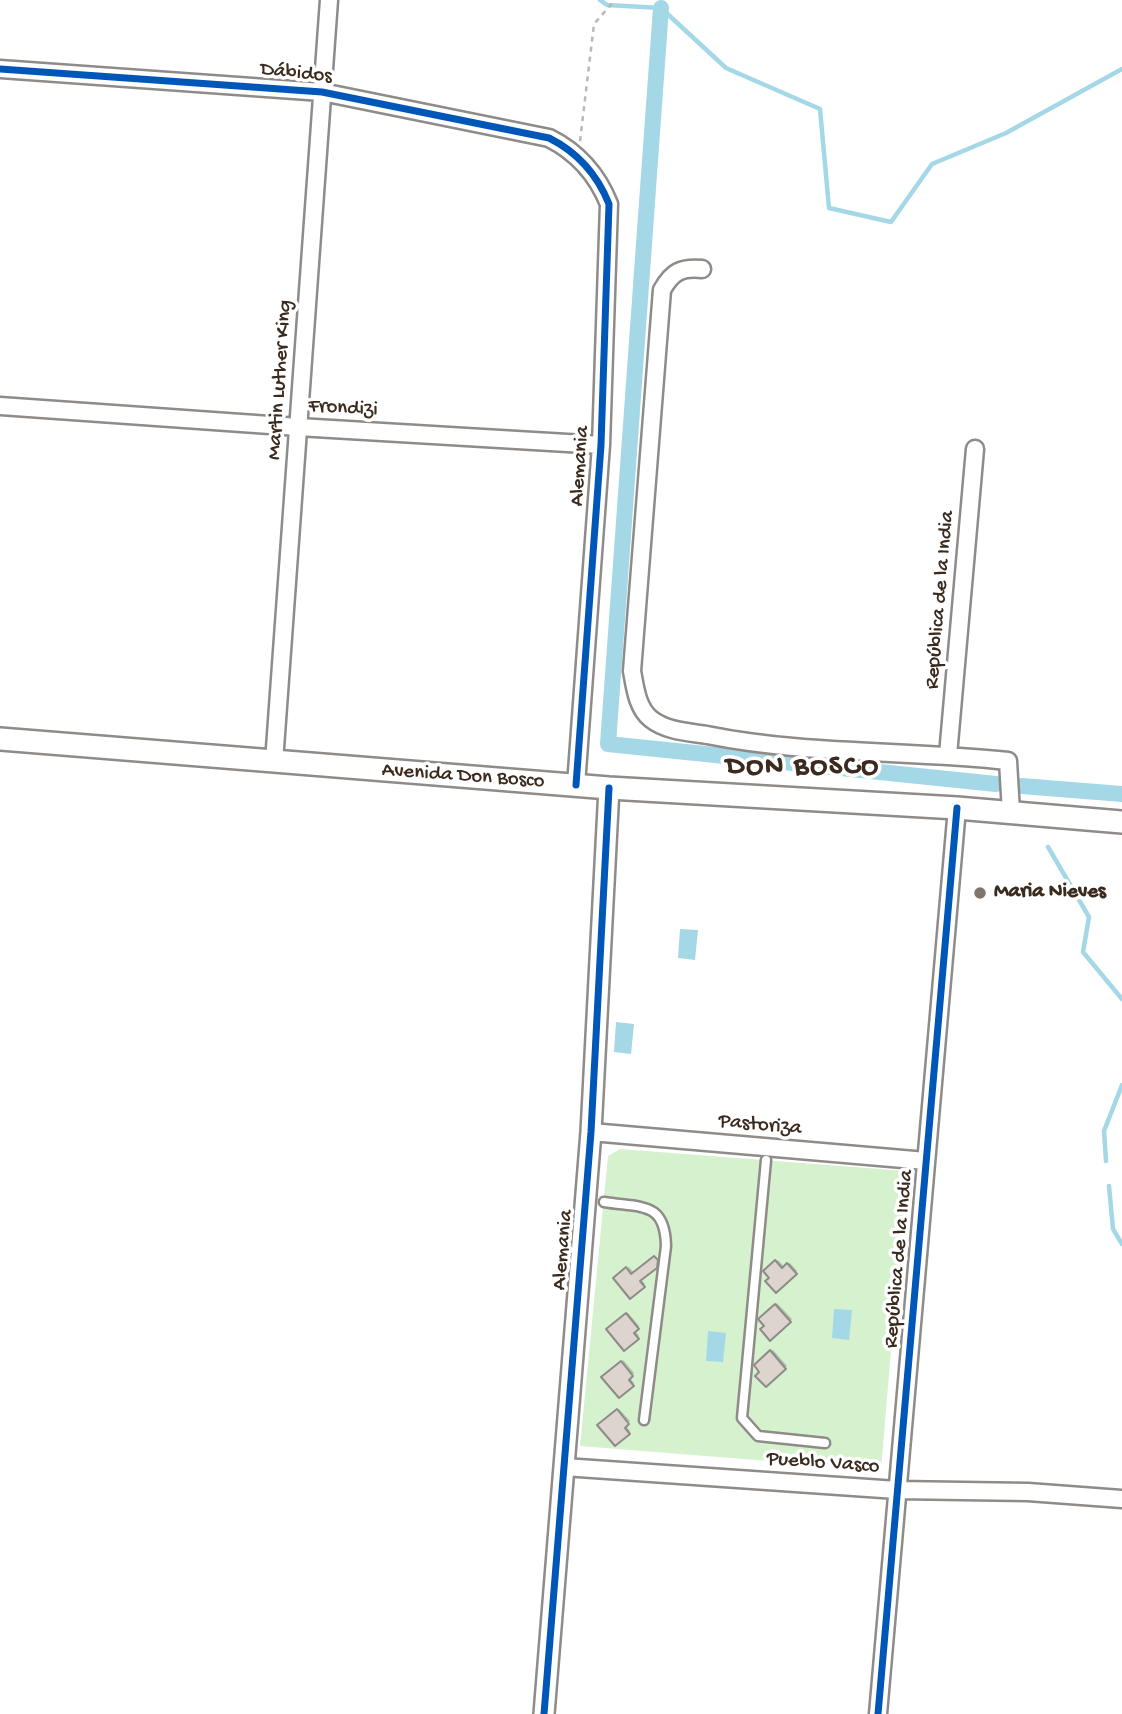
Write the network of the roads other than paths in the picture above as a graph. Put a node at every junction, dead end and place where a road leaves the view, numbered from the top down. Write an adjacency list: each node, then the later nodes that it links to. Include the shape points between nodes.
1 (329, 0): 3 (street, Martin Luther King)
2 (0, 69): 3 (street, Dábidos)
3 (322, 92): 4 (street, Dábidos, via 549,138); 7 (street, Martin Luther King)
4 (578, 158): 8 (street, Alemania, via 602,187 609,204)
5 (702, 269): 11 (street, via 685,267 670,276 662,290 632,671 636,696 649,718 667,728 747,743 848,753)
6 (0, 406): 7 (street, Frondizi)
7 (298, 427): 8 (street, Frondizi); 12 (street, Martin Luther King)
8 (601, 444): 13 (street, Alemania)
9 (975, 449): 11 (street, República de la India)
10 (0, 739): 12 (main road, Avenida Don Bosco)
11 (948, 755): 16 (street, via 1008,761)
12 (274, 762): 13 (main road, Avenida Don Bosco)
13 (576, 785): 14 (main road, Avenida Don Bosco)
14 (609, 788): 15 (main road, Avenida Don Bosco); 18 (street, Alemania)
15 (957, 808): 16 (main road, Avenida Don Bosco); 20 (street, República de la India)
16 (1011, 812): 17 (main road, Avenida Don Bosco)
17 (1122, 822)
18 (591, 1132): 20 (street, Pastoriza); 24 (street, Alemania)
19 (766, 1160): 23 (lane, via 742,1418 758,1436)
20 (926, 1161): 25 (street, República de la India)
21 (604, 1202): 22 (lane, via 649,1209 662,1218 666,1231)
22 (643, 1420)
23 (825, 1443)
24 (564, 1468): 25 (street, Pueblo Vasco); 27 (street, Alemania)
25 (897, 1490): 26 (street, Pueblo Vasco); 28 (street, República de la India)
26 (1122, 1499)
27 (544, 1714)
28 (878, 1714)

